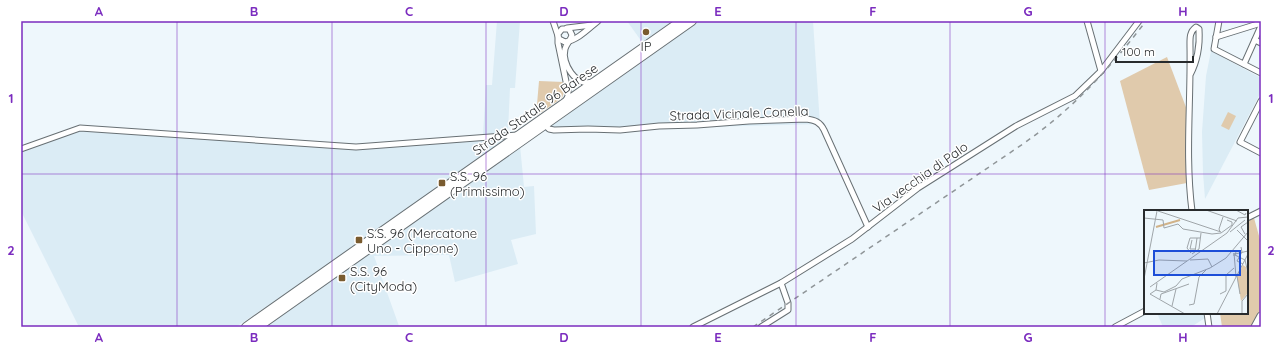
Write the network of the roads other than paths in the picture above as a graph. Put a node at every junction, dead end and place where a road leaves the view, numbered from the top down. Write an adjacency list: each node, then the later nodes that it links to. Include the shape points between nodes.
1 (554, 21): 12 (street)
2 (557, 21): 11 (street)
3 (598, 21): 10 (street)
4 (681, 21): 21 (main road, Strada Statale 96 Barese)
5 (692, 21): 25 (main road, Strada Statale 96 Barese)
6 (1087, 21): 18 (street)
7 (1139, 21): 18 (street, Via vecchia di Palo)
8 (1219, 21): 13 (street)
9 (1261, 24): 13 (street); 14 (street)
10 (593, 25): 11 (street); 15 (street)
11 (565, 28): 12 (street, via 560,30); 15 (street, via 571,31)
12 (558, 37): 15 (street, via 562,42); 23 (street, via 568,91)
13 (1216, 37): 17 (street, via 1214,49)
14 (1255, 40): 16 (street); 17 (street)
15 (569, 41): 21 (street, via 564,56 570,72 582,82)
16 (1261, 43)
17 (1244, 64): 19 (street)
18 (1101, 71): 32 (street, Via vecchia di Palo, via 1075,96 1016,126 918,188)
19 (1261, 73)
20 (1190, 75): 20 (street, via 1190,34 1196,27 1199,29 1197,51); 29 (street, via 1188,179)
21 (598, 80): 23 (main road, Strada Statale 96 Barese)
22 (1261, 101): 24 (street)
23 (561, 106): 26 (main road, Strada Statale 96 Barese)
24 (1259, 108): 28 (street, via 1240,142)
25 (545, 125): 32 (street, Strada Vicinale Conella, via 554,130 620,130 749,121 813,120 824,130); 38 (main road, Strada Statale 96 Barese)
26 (518, 135): 27 (street, via 356,147 80,128); 37 (main road, Strada Statale 96 Barese)
27 (21, 149)
28 (1261, 153)
29 (1192, 210)
30 (1261, 211): 31 (street)
31 (1249, 216)
32 (868, 227): 33 (street, Via vecchia di Palo, via 844,245)
33 (781, 283): 39 (street, Via vecchia di Palo); 40 (street, via 788,310)
34 (1144, 312): 41 (street)
35 (1207, 314): 42 (street)
36 (1261, 316): 43 (street)
37 (246, 327)
38 (258, 327)
39 (693, 327)
40 (761, 327)
41 (1115, 327)
42 (1209, 327)
43 (1255, 327)

